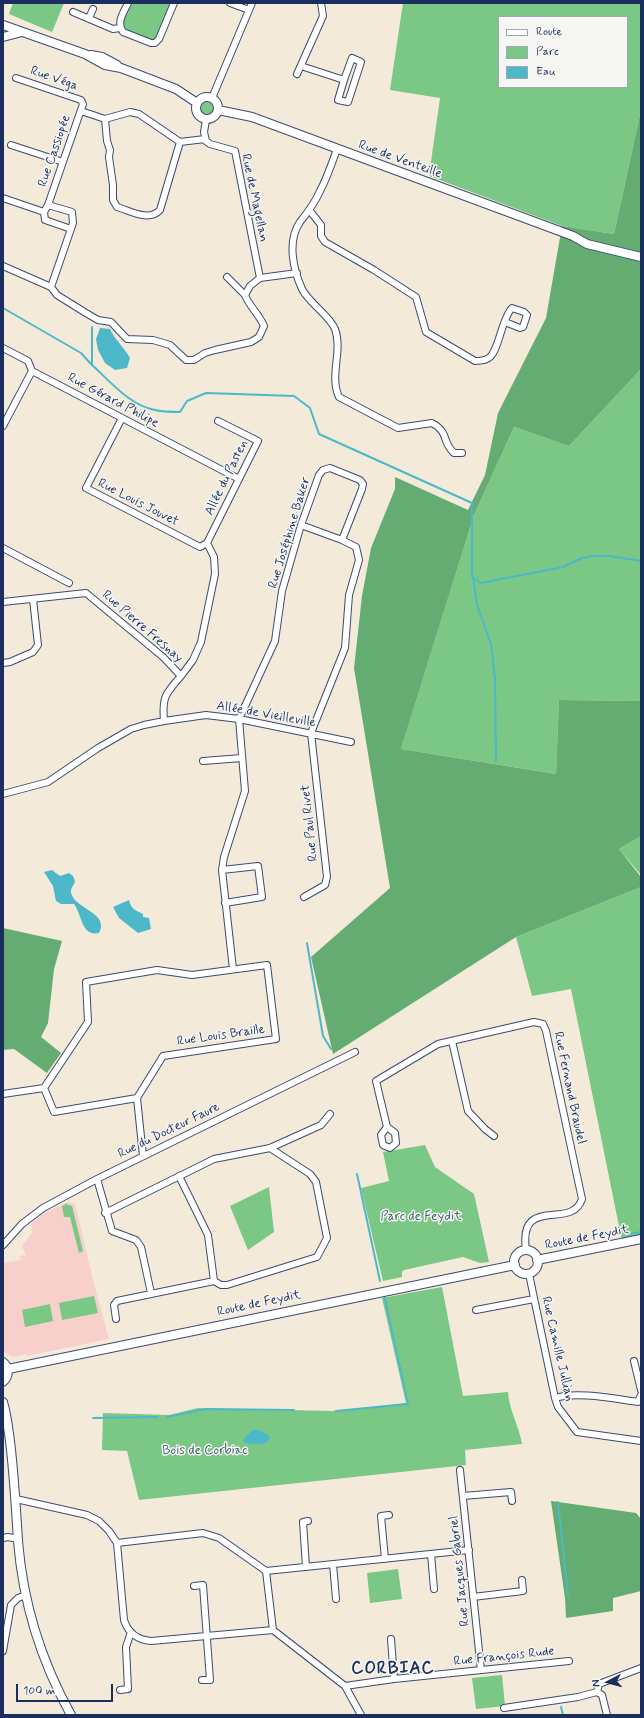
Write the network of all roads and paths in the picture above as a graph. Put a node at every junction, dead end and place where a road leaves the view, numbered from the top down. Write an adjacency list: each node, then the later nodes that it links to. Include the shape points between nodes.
1 (128, 3): 11 (street)
2 (174, 3): 11 (street, via 155,43 123,32)
3 (230, 3): 7 (street)
4 (252, 3): 7 (street)
5 (321, 3): 14 (street, via 323,16)
6 (93, 9): 9 (street)
7 (248, 10): 18 (street)
8 (73, 12): 9 (street)
9 (89, 18): 11 (street, via 113,29)
10 (3, 25): 12 (street)
11 (120, 28)
12 (23, 32): 13 (street); 19 (street, via 85,54 102,57 121,68 176,88)
13 (3, 37)
14 (301, 66): 15 (street); 17 (street)
15 (297, 74)
16 (16, 78): 20 (street, Rue Véga, via 81,100)
17 (344, 80): 17 (street, via 338,100 348,102 361,62 352,58)
18 (212, 98): 19 (street, via 205,97); 21 (street, via 218,104)
19 (197, 103): 24 (street, via 198,115)
20 (83, 104): 22 (street, Rue Cassiopée)
21 (218, 110): 24 (street, via 214,117); 28 (street, Rue de Venteille, via 252,117)
22 (81, 111): 23 (street); 29 (street, Rue Cassiopée)
23 (105, 119): 26 (street, via 130,112 139,114); 26 (street, via 113,200 117,207 148,217 156,215 160,210)
24 (206, 120): 25 (street)
25 (205, 139): 26 (street); 39 (street, Rue de Magellan, via 210,144 234,151)
26 (180, 142)
27 (11, 145): 29 (street)
28 (336, 149): 32 (street, via 321,191); 35 (street, Rue de Venteille, via 573,236 588,238 606,247)
29 (63, 162): 31 (street, Rue Cassiopée)
30 (3, 198): 33 (street)
31 (48, 205): 33 (street, Rue Cassiopée); 34 (street, via 72,212)
32 (310, 211): 37 (street, via 294,236 293,252); 42 (street, via 321,225 321,236 325,242 416,297 426,332 475,361 491,357)
33 (44, 212): 34 (street, via 46,220)
34 (71, 229): 40 (street)
35 (641, 257)
36 (3, 266): 40 (street)
37 (297, 273): 39 (street); 48 (street, via 303,290 334,328 338,348 334,388 339,397 398,428 432,423 444,432 448,448 454,453)
38 (227, 277): 41 (street)
39 (260, 278): 41 (street, via 250,286)
40 (52, 287): 41 (street, via 57,295 86,313 98,320 111,322 127,338 153,340 170,345 186,360 194,360 205,353 251,342 259,337 264,326)
41 (245, 295)
42 (505, 322)
43 (3, 348): 44 (street, via 28,361)
44 (32, 371): 45 (street, Rue Gérard Philipe); 47 (street)
45 (122, 418): 49 (street, Rue Gérard Philipe); 52 (street, Rue Louis Jouvet, via 86,488 200,547)
46 (218, 421): 49 (street, Allée du Pasten, via 258,441)
47 (3, 426)
48 (462, 452)
49 (239, 479): 52 (street, Allée du Pasten)
50 (302, 525): 51 (street); 51 (street, Rue Joséphine Baker, via 319,475 323,470 330,468 360,480 363,484); 59 (street, Rue Joséphine Baker, via 282,591 275,641)
51 (342, 540): 61 (street, via 356,547 359,560 349,595 345,648)
52 (207, 543): 58 (street, via 214,558 215,574 201,642 193,660)
53 (3, 548): 54 (street)
54 (69, 583)
55 (33, 599): 56 (street); 57 (street, via 38,645 33,652); 58 (street, Rue Pierre Fresnay, via 86,593 163,657)
56 (3, 602)
57 (3, 663)
58 (181, 676): 60 (street, Rue Pierre Fresnay, via 162,703)
59 (239, 719): 60 (street, Allée de Vieilleville, via 206,716); 61 (street, Allée de Vieilleville); 63 (street)
60 (164, 721): 65 (street, Allée de Vieilleville, via 130,729 48,782)
61 (311, 734): 62 (street, Allée de Vieilleville); 67 (street, Rue Paul Rivet, via 327,877 325,885)
62 (352, 742)
63 (242, 758): 64 (street); 66 (street, via 245,791)
64 (203, 761)
65 (3, 794)
66 (222, 870): 68 (street); 68 (street, via 258,866 262,897)
67 (304, 897)
68 (225, 903): 69 (street)
69 (233, 969): 72 (street, Rue Louis Braille, via 192,975 157,970 86,982 88,1022); 74 (street, Rue Louis Braille, via 267,965 276,1039 163,1056)
70 (452, 1041): 76 (street, Rue Fernand Braudel, via 438,1044 376,1081); 77 (street, via 468,1111); 85 (street, Rue Fernand Braudel, via 534,1022 543,1024 546,1031 582,1199 572,1212 538,1218 531,1222 526,1229)
71 (355, 1052): 79 (street, Rue du Docteur Faure)
72 (44, 1088): 73 (street); 74 (street, via 54,1112)
73 (3, 1094)
74 (137, 1098): 79 (street)
75 (330, 1114): 78 (street, via 321,1125)
76 (387, 1127)
77 (494, 1136)
78 (270, 1148): 80 (street, via 214,1160); 89 (street, via 310,1174 316,1182 327,1238 317,1257 227,1285)
79 (143, 1156): 81 (street, Rue du Docteur Faure)
80 (179, 1176): 82 (street); 89 (street, via 208,1235)
81 (97, 1179): 82 (street); 84 (street, Rue du Docteur Faure, via 43,1208 22,1224)
82 (105, 1213): 90 (street, via 112,1231 136,1240 141,1247)
83 (641, 1239): 86 (street, Route de Feydit)
84 (3, 1245)
85 (526, 1250): 86 (street, via 534,1253); 87 (street, via 518,1253)
86 (537, 1260): 88 (street, via 536,1269)
87 (515, 1265): 88 (street, via 520,1272); 95 (street, Route de Feydit)
88 (529, 1274): 91 (street, Rue Camille Jullian)
89 (214, 1281): 90 (street)
90 (151, 1293): 93 (street, via 117,1301 114,1305)
91 (534, 1298): 92 (street); 99 (street, Rue Camille Jullian)
92 (476, 1310)
93 (116, 1319)
94 (634, 1361): 97 (street)
95 (5, 1365): 96 (street, via 6,1379)
96 (3, 1382)
97 (641, 1390)
98 (641, 1394): 99 (street, via 638,1402 589,1396)
99 (555, 1398): 101 (street, Rue Camille Jullian, via 558,1407 578,1432)
100 (3, 1402): 104 (street)
101 (641, 1441)
102 (460, 1470): 103 (street, Rue Jacques Gabriel)
103 (463, 1496): 105 (street, via 511,1492); 111 (street, Rue Jacques Gabriel)
104 (16, 1499): 109 (street); 110 (street, via 86,1515 104,1526)
105 (512, 1501)
106 (389, 1515): 113 (street, via 381,1516)
107 (308, 1521): 115 (street, via 303,1522)
108 (3, 1538): 109 (street)
109 (18, 1539): 120 (street)
110 (117, 1543): 116 (street, via 203,1533 219,1538); 124 (street, via 124,1620)
111 (469, 1550): 112 (street); 121 (street, Rue Jacques Gabriel)
112 (431, 1554): 113 (street); 119 (street)
113 (385, 1559): 114 (street)
114 (333, 1564): 115 (street); 122 (street)
115 (306, 1567): 116 (street)
116 (266, 1571): 123 (street)
117 (522, 1580): 121 (street, via 523,1591)
118 (194, 1586): 125 (street, via 203,1585)
119 (434, 1589)
120 (26, 1594): 127 (street, via 11,1605); 137 (street, via 41,1650)
121 (473, 1597): 130 (street, Rue Jacques Gabriel)
122 (336, 1599)
123 (273, 1630): 125 (street); 133 (street)
124 (131, 1632): 125 (street, via 138,1638 151,1641); 134 (street, via 126,1647 128,1689)
125 (207, 1635): 132 (street, via 210,1680)
126 (391, 1639): 131 (street)
127 (3, 1651)
128 (569, 1661): 130 (street, Rue François Rude)
129 (641, 1668): 135 (street, via 599,1684)
130 (481, 1670): 131 (street, Rue François Rude)
131 (394, 1679): 133 (street, Rue François Rude)
132 (202, 1680)
133 (345, 1686): 138 (street)
134 (120, 1690)
135 (598, 1692): 136 (street); 139 (street, via 602,1695)
136 (504, 1708)
137 (71, 1715)
138 (361, 1715)
139 (607, 1715)

